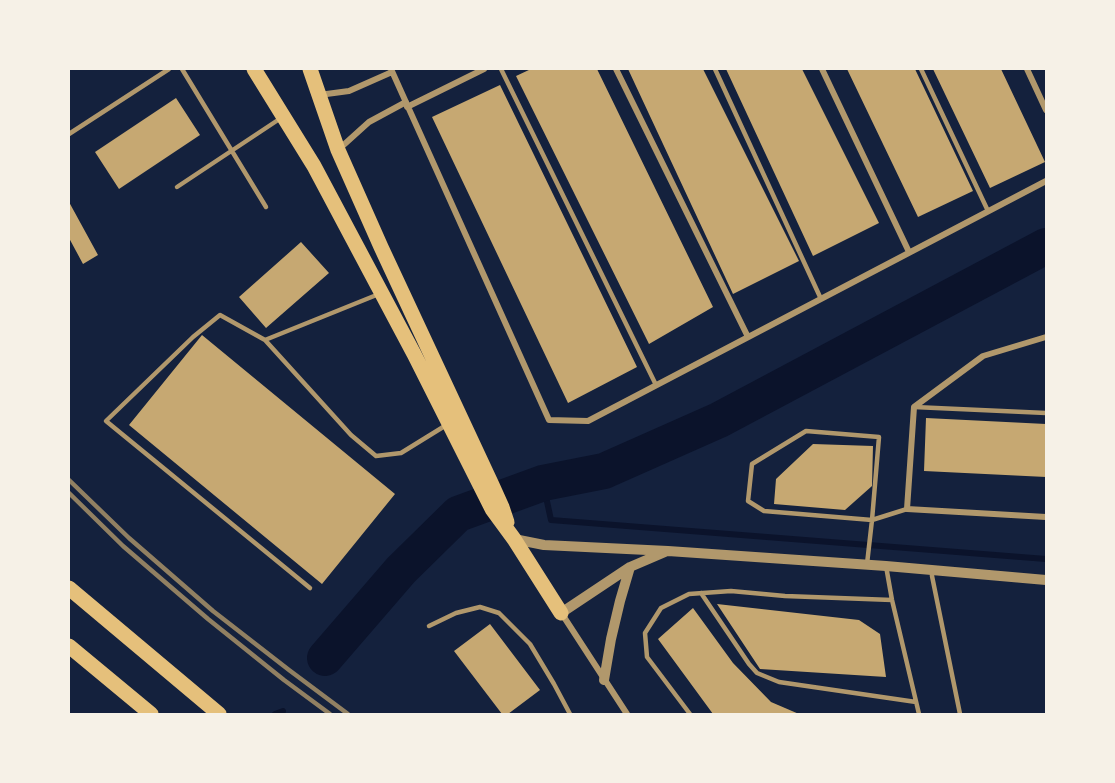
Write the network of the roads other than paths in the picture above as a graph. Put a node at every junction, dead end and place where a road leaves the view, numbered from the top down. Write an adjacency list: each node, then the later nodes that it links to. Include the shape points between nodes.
1 (170, 69): 17 (lane)
2 (182, 69): 18 (lane)
3 (254, 69): 16 (main road)
4 (310, 69): 13 (main road)
5 (484, 69): 14 (street)
6 (501, 69): 30 (lane)
7 (616, 69): 27 (street)
8 (715, 69): 26 (lane)
9 (822, 69): 24 (street)
10 (921, 69): 23 (lane)
11 (1027, 69): 15 (street)
12 (391, 70): 13 (street, via 349,91); 14 (street)
13 (318, 95): 19 (main road)
14 (406, 105): 19 (street, via 369,122); 30 (street, via 549,420 588,421)
15 (1046, 110)
16 (283, 117): 18 (lane); 25 (main road)
17 (69, 134)
18 (232, 150): 21 (lane); 22 (lane)
19 (338, 150): 34 (main road)
20 (1046, 181): 23 (street)
21 (177, 187)
22 (266, 207)
23 (988, 211): 24 (street)
24 (909, 252): 26 (street)
25 (382, 293): 29 (lane); 33 (main road)
26 (821, 298): 27 (street)
27 (748, 337): 30 (street)
28 (1046, 337): 31 (street, via 983,356)
29 (265, 340): 33 (lane, via 351,435 376,456 401,453); 46 (lane, via 220,315 106,421)
30 (656, 385)
31 (914, 407): 32 (lane); 35 (street)
32 (1046, 413)
33 (449, 423): 34 (main road)
34 (487, 487): 38 (main road)
35 (907, 508): 36 (street); 37 (lane)
36 (1046, 517)
37 (873, 520): 37 (lane, via 765,511 748,501 752,465 806,431 879,437); 40 (lane)
38 (512, 536): 39 (street, via 544,545); 49 (main road)
39 (668, 550): 40 (street); 42 (street)
40 (867, 565): 41 (street)
41 (886, 566): 43 (street); 48 (lane)
42 (630, 567): 49 (street); 52 (street)
43 (932, 571): 44 (street); 60 (lane)
44 (1046, 580)
45 (69, 588): 55 (main road)
46 (310, 588)
47 (701, 594): 48 (lane, via 731,591); 53 (lane, via 757,673 779,682); 58 (lane, via 689,594 661,608 645,633 647,657)
48 (892, 600): 53 (lane)
49 (561, 613): 52 (street)
50 (429, 626): 56 (lane, via 480,607 499,613 530,644)
51 (69, 646): 54 (main road)
52 (604, 680): 57 (street)
53 (916, 702): 59 (lane)
54 (151, 714)
55 (219, 714)
56 (570, 714)
57 (627, 714)
58 (690, 714)
59 (919, 714)
60 (960, 714)

